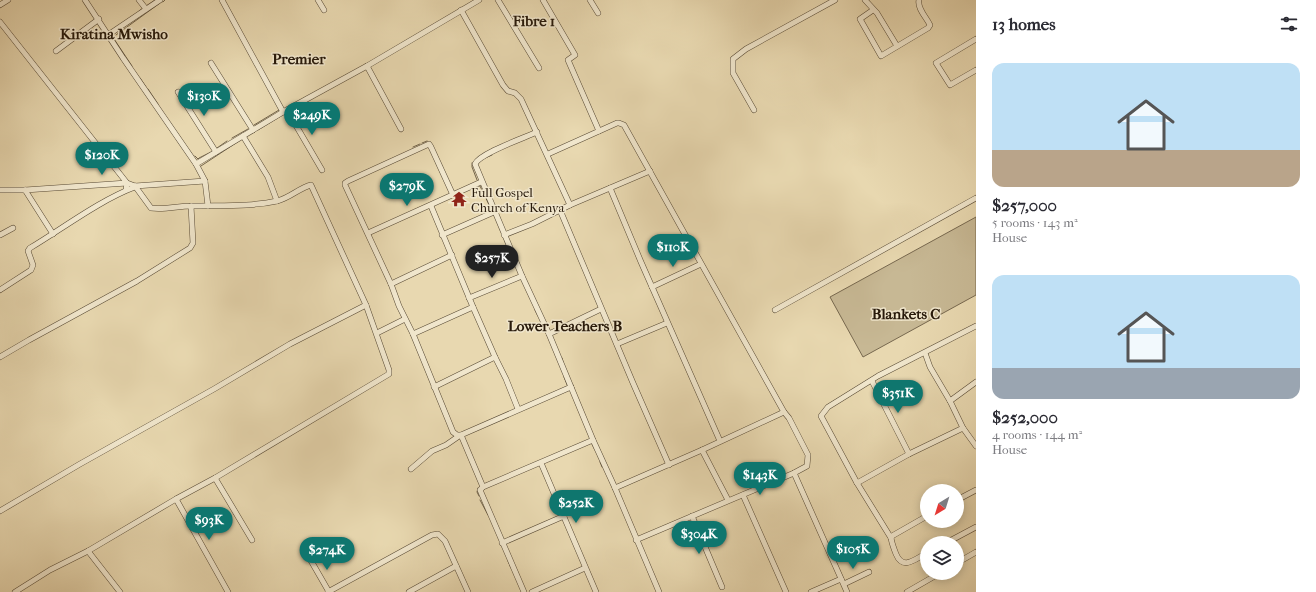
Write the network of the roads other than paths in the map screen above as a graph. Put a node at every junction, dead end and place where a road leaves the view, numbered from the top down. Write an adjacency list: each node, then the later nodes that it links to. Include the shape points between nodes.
1 (8, 0): 15 (street)
2 (85, 0): 22 (street)
3 (139, 0): 17 (street)
4 (160, 0): 17 (street)
5 (222, 0): 34 (street)
6 (318, 0): 18 (street)
7 (464, 0): 16 (street)
8 (479, 0): 16 (street)
9 (498, 0): 30 (street)
10 (543, 0): 37 (street, via 574,55 568,60)
11 (590, 0): 21 (street)
12 (835, 0): 33 (street, via 746,49 733,59 733,73)
13 (865, 0): 20 (street)
14 (919, 0): 26 (street, via 920,8 930,25)
15 (0, 5)
16 (468, 6): 19 (street)
17 (146, 9): 24 (street)
18 (324, 10)
19 (461, 10): 29 (street); 38 (street, via 503,86 521,99)
20 (873, 10): 26 (street); 26 (street, via 860,19 881,56)
21 (598, 13)
22 (99, 19): 24 (street); 27 (street)
23 (0, 22): 47 (street)
24 (108, 36): 42 (street)
25 (976, 40): 31 (street, via 936,63 950,85)
26 (897, 46)
27 (56, 51)
28 (211, 63): 36 (street)
29 (367, 66): 34 (street); 35 (street)
30 (539, 68)
31 (976, 70)
32 (178, 92): 40 (street)
33 (754, 110)
34 (285, 111): 36 (street); 43 (street)
35 (401, 129)
36 (253, 130): 39 (street)
37 (599, 131): 41 (street); 44 (street, via 622,123)
38 (537, 132): 41 (street); 46 (street, via 479,158 475,164)
39 (243, 136): 40 (street); 55 (street, via 268,177)
40 (216, 152): 42 (street)
41 (548, 154): 56 (street)
42 (196, 164): 45 (street)
43 (322, 170)
44 (650, 171): 49 (street); 69 (street)
45 (205, 181): 48 (street); 58 (street)
46 (481, 182): 53 (street); 61 (street)
47 (127, 183): 48 (street); 51 (street); 52 (street)
48 (135, 186): 52 (street); 57 (street, via 151,208)
49 (610, 188): 56 (street); 72 (street)
50 (0, 190): 51 (street)
51 (25, 190): 64 (street)
52 (126, 190): 64 (street)
53 (452, 195): 59 (street); 63 (street, via 431,146 429,144 422,147 345,183)
54 (976, 198): 78 (street)
55 (277, 201): 58 (street); 75 (street, via 306,186 312,186)
56 (570, 205): 60 (street)
57 (191, 206): 58 (street); 87 (street, via 193,243 190,248 137,281)
58 (208, 206)
59 (431, 206): 63 (street); 65 (street)
60 (560, 210): 66 (street); 77 (street)
61 (494, 212): 65 (street); 66 (street)
62 (13, 228): 67 (street)
63 (368, 233): 71 (street)
64 (53, 234): 73 (street, via 28,251 33,266 31,270)
65 (442, 235): 68 (street)
66 (504, 235): 70 (street)
67 (0, 236)
68 (452, 255): 71 (street); 74 (street)
69 (701, 264): 72 (street); 95 (street)
70 (522, 276): 74 (street); 84 (street)
71 (391, 284): 79 (street)
72 (652, 287): 80 (street)
73 (0, 290)
74 (470, 298): 76 (street)
75 (366, 304): 82 (street); 116 (street, via 290,344)
76 (472, 306): 83 (street); 88 (street)
77 (601, 309): 84 (street); 85 (street)
78 (775, 310)
79 (405, 319): 82 (street); 83 (street)
80 (667, 323): 85 (street); 99 (street)
81 (976, 326): 86 (street)
82 (377, 333): 107 (street, via 389,370 387,376)
83 (413, 334): 91 (street)
84 (549, 334): 92 (street)
85 (617, 344): 104 (street)
86 (925, 353): 89 (street); 93 (street, via 930,367)
87 (0, 357)
88 (495, 357): 91 (street); 94 (street)
89 (872, 381): 102 (street); 108 (street, via 828,407 821,416)
90 (976, 382): 93 (street)
91 (434, 387): 97 (street, via 453,432)
92 (571, 387): 94 (street); 98 (street)
93 (950, 401): 96 (street)
94 (518, 409): 97 (street)
95 (784, 412): 99 (street); 106 (street, via 808,455 807,466)
96 (963, 428): 100 (street); 102 (street)
97 (460, 435): 105 (street, via 432,451); 109 (street)
98 (592, 440): 103 (street); 110 (street)
99 (720, 441): 101 (street)
100 (976, 446)
101 (702, 450): 104 (street); 115 (street)
102 (909, 454): 108 (street)
103 (541, 463): 109 (street); 117 (street)
104 (669, 464): 110 (street)
105 (411, 469)
106 (794, 473): 112 (street); 135 (street)
107 (215, 478): 114 (street); 123 (street)
108 (858, 483): 122 (street)
109 (483, 487): 125 (street, via 480,493)
110 (615, 488): 124 (street)
111 (976, 490): 113 (street)
112 (742, 495): 115 (street); 147 (street)
113 (964, 496)
114 (176, 499): 126 (street); 139 (street)
115 (728, 500): 118 (street)
116 (0, 511)
117 (564, 516): 125 (street); 132 (street)
118 (692, 516): 124 (street); 136 (street)
119 (920, 520): 122 (street)
120 (976, 527): 121 (street)
121 (959, 536)
122 (891, 538): 128 (street, via 898,558 905,564)
123 (252, 540)
124 (636, 540): 146 (street)
125 (502, 543): 143 (street)
126 (88, 551): 137 (street, via 50,570); 138 (street)
127 (976, 552): 130 (street)
128 (920, 557)
129 (310, 559): 140 (street)
130 (964, 559)
131 (456, 566): 140 (street, via 445,541 438,534 432,535); 141 (street); 142 (street)
132 (585, 568): 144 (street); 145 (street)
133 (869, 572): 135 (street)
134 (928, 580): 150 (street)
135 (842, 581): 148 (street); 149 (street)
136 (722, 587)
137 (18, 591)
138 (120, 592)
139 (228, 592)
140 (329, 592)
141 (409, 592)
142 (468, 592)
143 (524, 592)
144 (532, 592)
145 (596, 592)
146 (659, 592)
147 (786, 592)
148 (811, 592)
149 (847, 592)
150 (907, 592)

